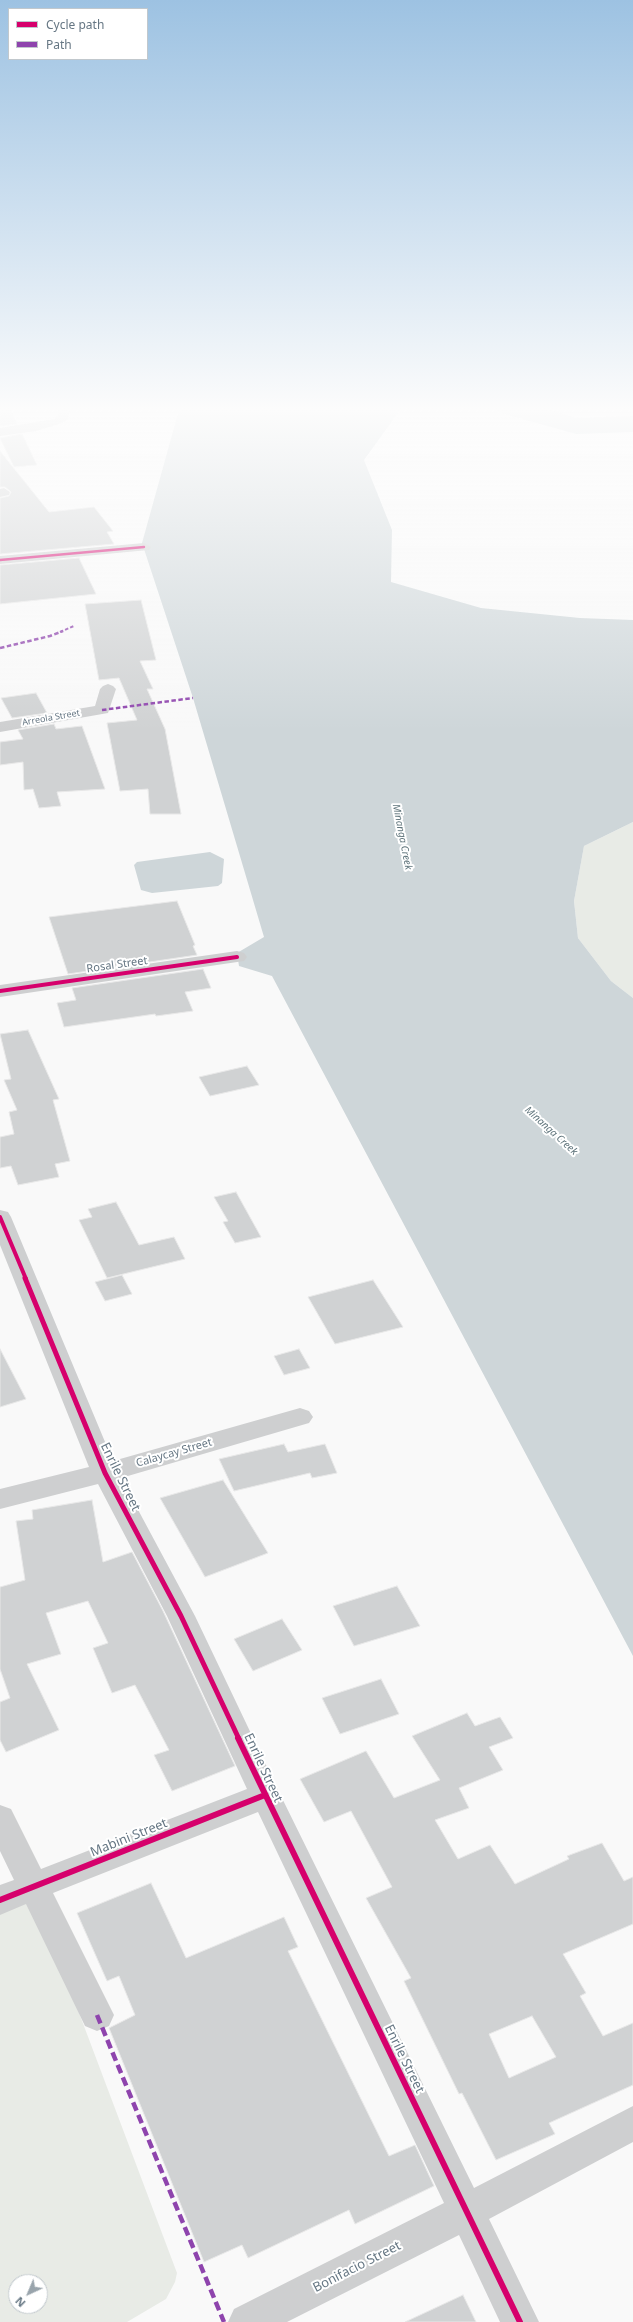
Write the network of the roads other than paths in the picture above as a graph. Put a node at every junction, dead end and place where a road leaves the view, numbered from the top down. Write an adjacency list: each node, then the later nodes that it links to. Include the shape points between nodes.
1 (144, 547): 2 (street)
2 (0, 560)
3 (108, 689): 4 (street, Arreola Street, via 102,710)
4 (0, 727)
5 (237, 957): 6 (street, Rosal Street)
6 (0, 991)
7 (0, 1217): 9 (street, Enrile Street)
8 (300, 1417): 9 (street, Calaycay Street)
9 (105, 1473): 10 (street, Calaycay Street); 11 (street, Enrile Street, via 181,1616)
10 (0, 1499)
11 (265, 1795): 13 (street, Mabini Street); 17 (street, Enrile Street)
12 (0, 1819): 13 (street)
13 (33, 1887): 14 (street, Mabini Street); 15 (street)
14 (0, 1900)
15 (97, 2015)
16 (633, 2123): 17 (street, Bonifacio Street)
17 (467, 2211): 18 (street, Bonifacio Street); 19 (street, Enrile Street)
18 (247, 2322)
19 (520, 2322)

